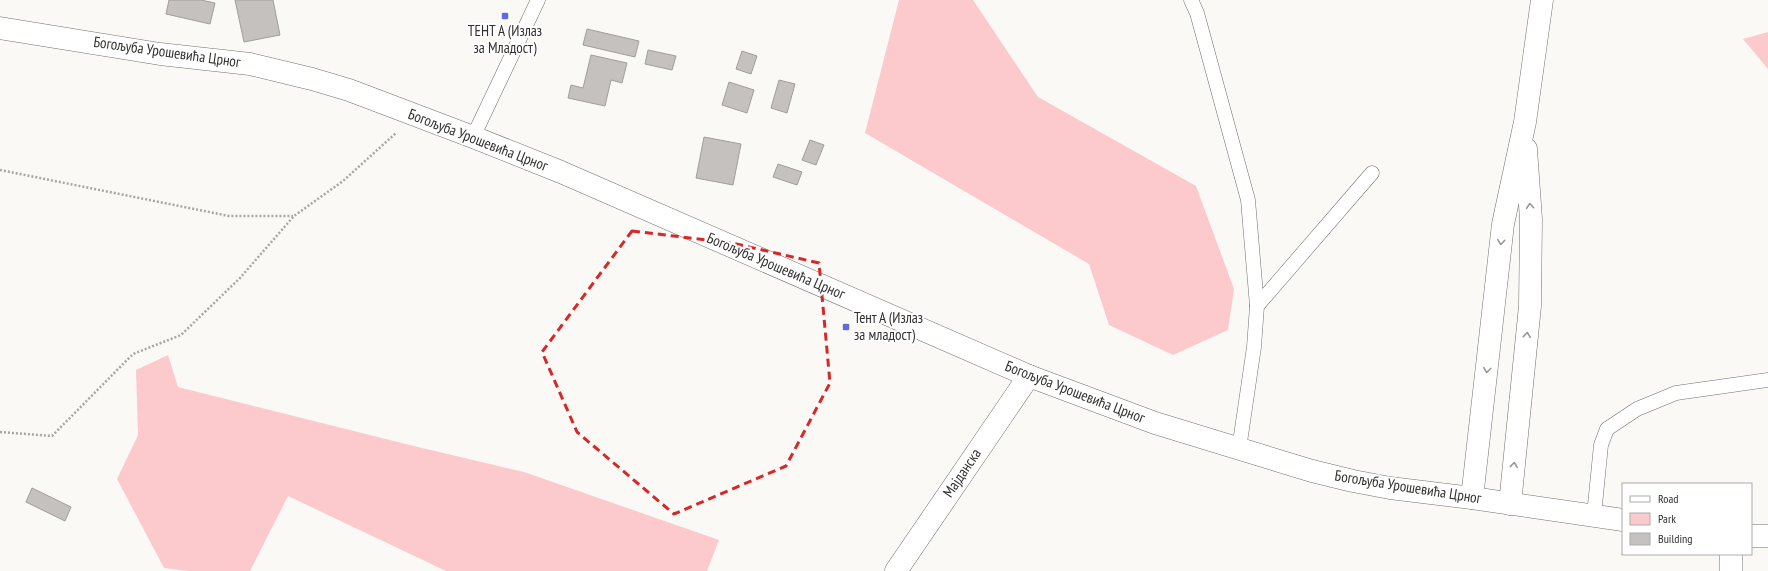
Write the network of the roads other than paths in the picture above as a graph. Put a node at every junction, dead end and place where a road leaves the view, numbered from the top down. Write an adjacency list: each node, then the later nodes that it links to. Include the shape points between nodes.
1 (538, 0): 6 (lane)
2 (1191, 0): 8 (lane, via 1198,13 1248,200)
3 (1542, 0): 5 (street)
4 (0, 28): 6 (street, Богољуба Урошевића Црног, via 160,54 250,64 312,78)
5 (1525, 122): 12 (street, one-way to 12, via 1503,224); 13 (street, one-way to 5, via 1530,306 1531,219)
6 (473, 137): 9 (street, Богољуба Урошевића Црног, via 561,172)
7 (1372, 173): 8 (lane)
8 (1257, 306): 11 (lane, via 1254,347)
9 (1029, 376): 11 (street, Богољуба Урошевића Црног, via 1155,423); 19 (street, Мајданска)
10 (1768, 380): 14 (lane, via 1676,394 1637,409 1607,429 1601,445)
11 (1239, 449): 12 (street, Богољуба Урошевића Црног, via 1353,481)
12 (1472, 498): 13 (street, Богољуба Урошевића Црног)
13 (1510, 504): 14 (street, Богољуба Урошевића Црног)
14 (1594, 515): 15 (street, Богољуба Урошевића Црног)
15 (1622, 520)
16 (1752, 536): 17 (street)
17 (1768, 536)
18 (1731, 555): 20 (street)
19 (896, 571)
20 (1731, 571)

